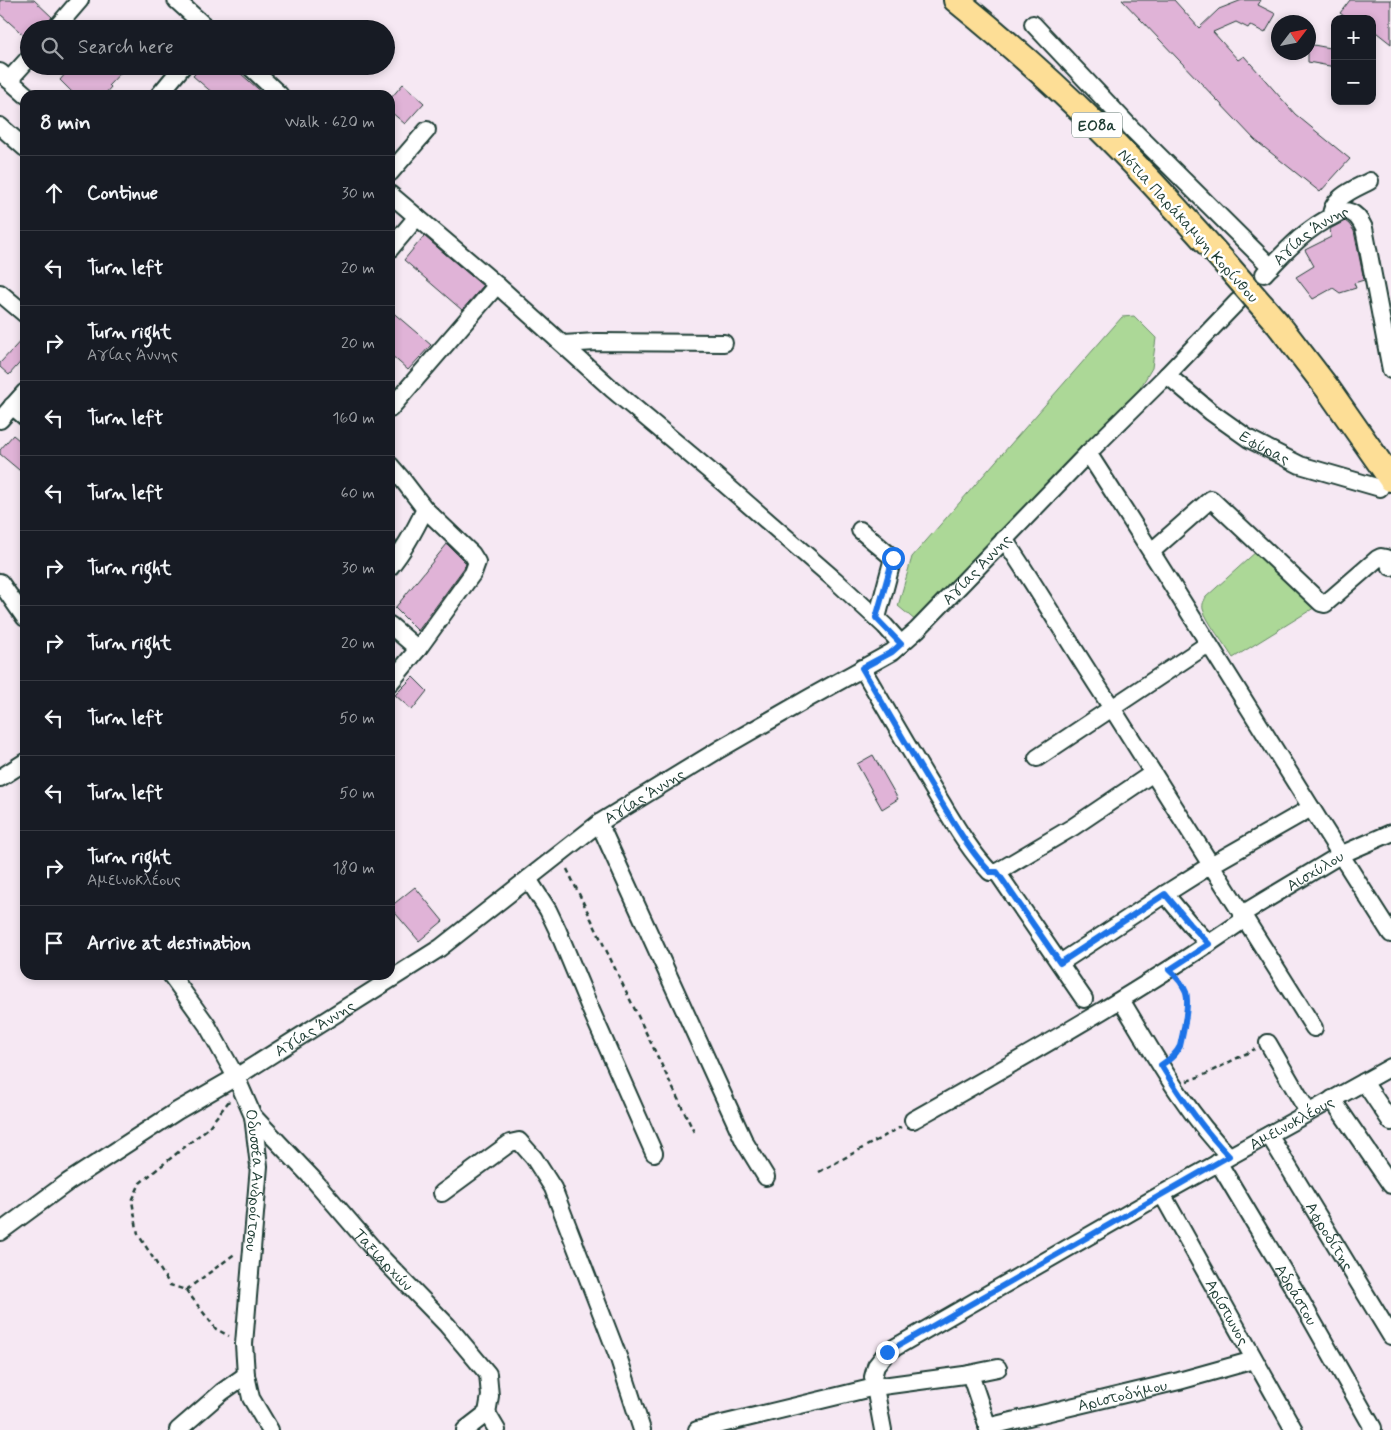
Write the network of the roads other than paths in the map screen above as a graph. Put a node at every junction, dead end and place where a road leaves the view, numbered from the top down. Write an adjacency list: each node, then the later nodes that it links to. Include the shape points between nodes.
1 (80, 0): 4 (street)
2 (176, 0): 5 (street)
3 (956, 0): 38 (highway, Νότια Παράκαμψη Κορίνθου / ΕΟ8α, bridge, via 1059,89 1186,219 1278,324 1328,389)
4 (63, 20)
5 (198, 20)
6 (1033, 24): 21 (street, Αγίας Άννης, via 1267,271 1309,230)
7 (20, 64): 10 (street)
8 (175, 75): 12 (street)
9 (259, 75): 13 (street)
10 (4, 76): 11 (street)
11 (20, 90)
12 (162, 90)
13 (275, 90)
14 (0, 126): 16 (street)
15 (427, 130): 17 (street)
16 (20, 144)
17 (395, 167)
18 (1370, 181): 21 (street, via 1336,202)
19 (395, 198): 20 (street)
20 (417, 217): 22 (street); 23 (street)
21 (1331, 217): 29 (street, Αγίας Άννης, via 1345,211 1360,218 1364,228)
22 (395, 243)
23 (497, 285): 28 (street); 32 (street)
24 (0, 293): 26 (street)
25 (1238, 301): 30 (street, Αγίας Άννης)
26 (20, 310)
27 (724, 343): 28 (street)
28 (563, 344): 47 (street)
29 (1391, 370)
30 (1168, 375): 36 (street, Αγίας Άννης); 38 (street, Εφύρας, via 1249,439 1300,465)
31 (20, 397): 33 (street)
32 (395, 401)
33 (12, 406): 34 (street); 35 (street)
34 (20, 413)
35 (0, 420)
36 (1088, 453): 41 (street, Αγίας Άννης); 42 (street)
37 (395, 471): 39 (street)
38 (1384, 478)
39 (425, 509): 43 (street, via 414,533); 51 (street, via 477,562 472,574)
40 (860, 530): 47 (street, via 893,558)
41 (1004, 539): 49 (street, Αγίας Άννης); 54 (street)
42 (1152, 551): 44 (street, via 1211,499 1322,603 1325,604 1377,559 1386,558); 50 (street)
43 (395, 561)
44 (1391, 567)
45 (3, 591): 46 (street)
46 (20, 612)
47 (876, 618): 49 (street)
48 (395, 629): 51 (street)
49 (901, 644): 52 (street, Αγίας Άννης)
50 (1208, 644): 54 (street); 59 (street)
51 (418, 649): 53 (street)
52 (862, 668): 60 (street, Αγίας Άννης); 64 (street, via 954,823 980,862 990,872)
53 (395, 677)
54 (1112, 708): 55 (street); 57 (street)
55 (1037, 758)
56 (20, 765): 58 (street)
57 (1153, 773): 63 (street); 64 (street, via 1073,827)
58 (0, 778)
59 (1311, 808): 62 (street); 63 (street)
60 (599, 822): 65 (street, Αγίας Άννης); 89 (street, via 744,1141)
61 (1391, 834): 62 (street, Αισχύλου)
62 (1340, 856): 67 (street, Αισχύλου); 68 (street)
63 (1211, 865): 66 (street); 67 (street)
64 (997, 872): 70 (street)
65 (528, 879): 71 (street, Αγίας Άννης, via 440,948); 87 (street, via 558,931)
66 (1165, 894): 69 (street); 70 (street)
67 (1244, 917): 69 (street, Αισχύλου); 76 (street)
68 (1391, 934)
69 (1209, 944): 75 (street, Αισχύλου)
70 (1060, 963): 74 (street)
71 (395, 978)
72 (175, 980): 79 (street, Οδυσσέα Ανδρούτσου, via 207,1025)
73 (392, 980): 79 (street, Αγίας Άννης)
74 (1084, 999)
75 (1121, 1000): 84 (street, Αισχύλου); 88 (street, Αδράστου)
76 (1314, 1028)
77 (1268, 1043): 82 (street)
78 (1391, 1067): 80 (street, Αμεινοκλέους)
79 (238, 1082): 83 (street, Οδυσσέα Ανδρούτσου); 93 (street, Αγίας Άννης, via 177,1111 68,1182)
80 (1364, 1082): 81 (street, Αμεινοκλέους); 85 (street)
81 (1332, 1099): 82 (street, Αμεινοκλέους); 90 (street)
82 (1308, 1112): 86 (street, Αμεινοκλέους)
83 (252, 1116): 98 (street, Οδυσσέα Ανδρούτσου, via 259,1166 244,1344); 100 (street, Ταξιαρχών, via 447,1325 488,1374 490,1396)
84 (913, 1120)
85 (1391, 1122)
86 (1269, 1135): 88 (street, Αμεινοκλέους); 94 (street, Αφροδίτης)
87 (654, 1153)
88 (1224, 1159): 92 (street, Αμεινοκλέους); 102 (street, Αδράστου)
89 (766, 1177)
90 (1391, 1185)
91 (442, 1194): 107 (street, via 510,1143 519,1140 553,1188 619,1359)
92 (1162, 1194): 95 (street, Αρίστωνος); 99 (street, Αμεινοκλέους, via 887,1352 876,1366)
93 (0, 1232)
94 (1391, 1336)
95 (1254, 1360): 101 (street, Αριστοδήμου); 110 (street, Αρίστωνος)
96 (998, 1368): 97 (street)
97 (970, 1374): 99 (street); 101 (street)
98 (246, 1375): 103 (street); 104 (street, Οδυσσέα Ανδρούτσου, via 251,1398)
99 (875, 1387): 108 (street); 109 (street, Αμεινοκλέους)
100 (487, 1413): 105 (street); 106 (street)
101 (988, 1428)
102 (1372, 1429)
103 (178, 1430)
104 (270, 1430)
105 (465, 1430)
106 (497, 1430)
107 (642, 1430)
108 (697, 1430)
109 (883, 1430)
110 (1294, 1430)

